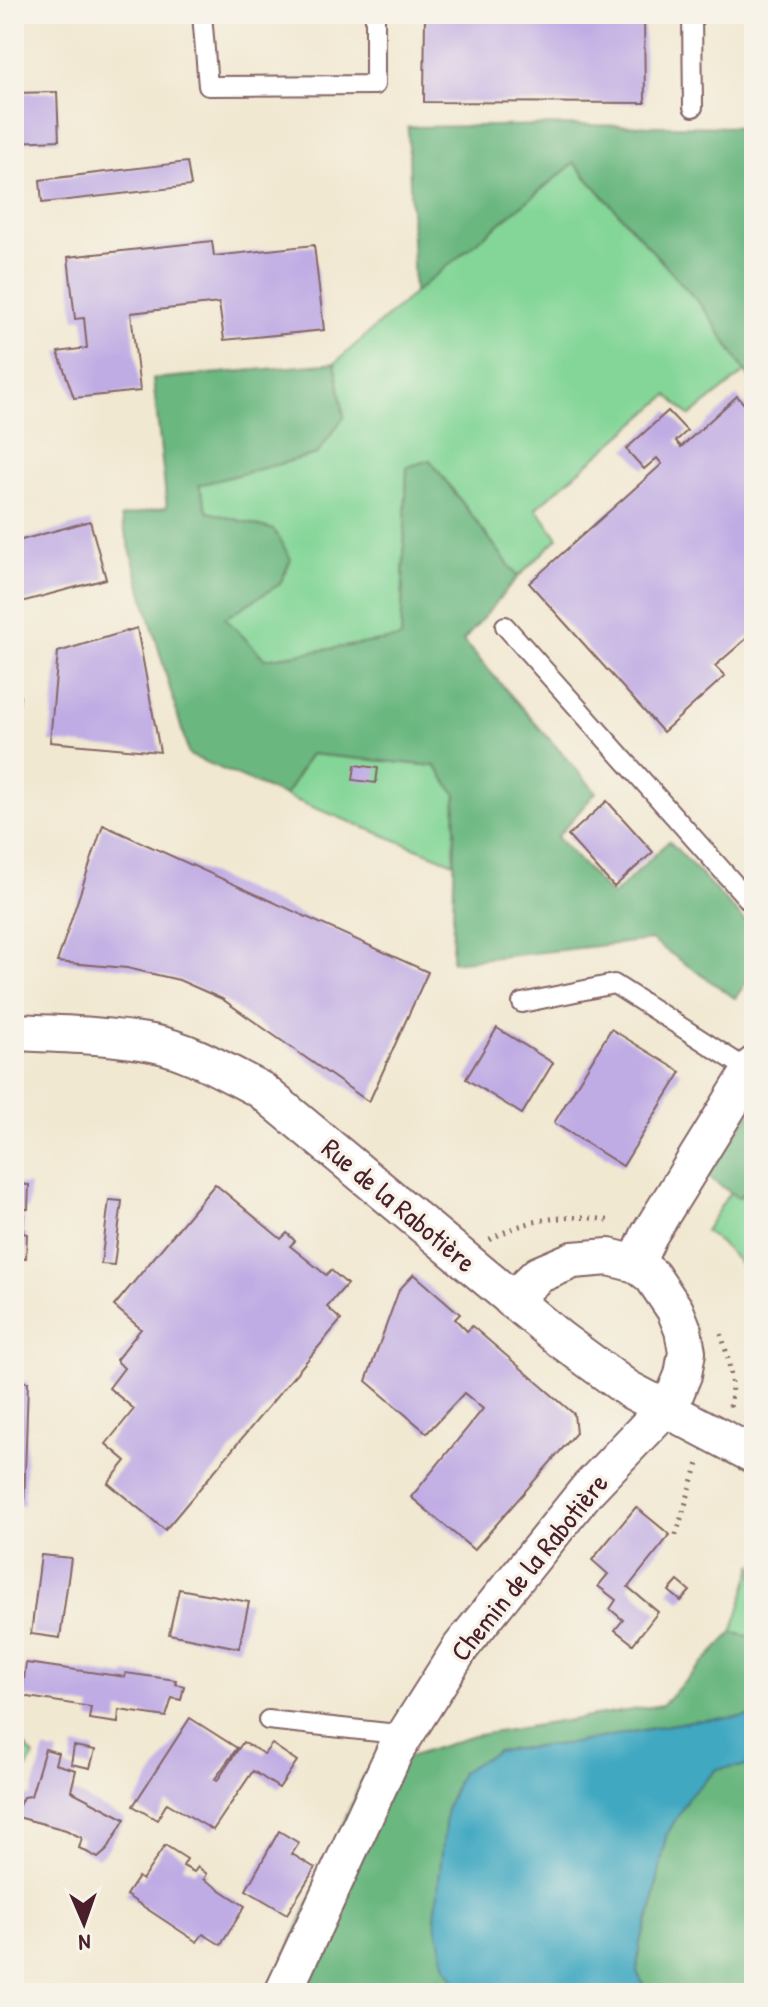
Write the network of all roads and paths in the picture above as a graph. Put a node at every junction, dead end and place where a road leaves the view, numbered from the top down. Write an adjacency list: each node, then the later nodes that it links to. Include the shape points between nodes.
1 (202, 14): 2 (lane, via 208,86 223,86 375,85)
2 (375, 14)
3 (692, 14): 4 (lane)
4 (693, 107)
5 (505, 626): 6 (lane)
6 (754, 906)
7 (522, 1003): 9 (lane, via 614,984)
8 (14, 1032): 11 (street, Rue de la Rabotière, via 154,1043 261,1090)
9 (752, 1068): 10 (street)
10 (636, 1264): 11 (street, via 609,1257 573,1260 538,1275); 12 (street, Chemin de la Rabotière, via 664,1292 683,1330 683,1375)
11 (512, 1300): 12 (street, Rue de la Rabotière, via 628,1389)
12 (665, 1408): 13 (street, Rue de la Rabotière); 15 (street, Chemin de la Rabotière, via 587,1490 461,1647)
13 (754, 1455)
14 (268, 1720): 15 (lane)
15 (406, 1735): 16 (street, Chemin de la Rabotière)
16 (283, 1993)

